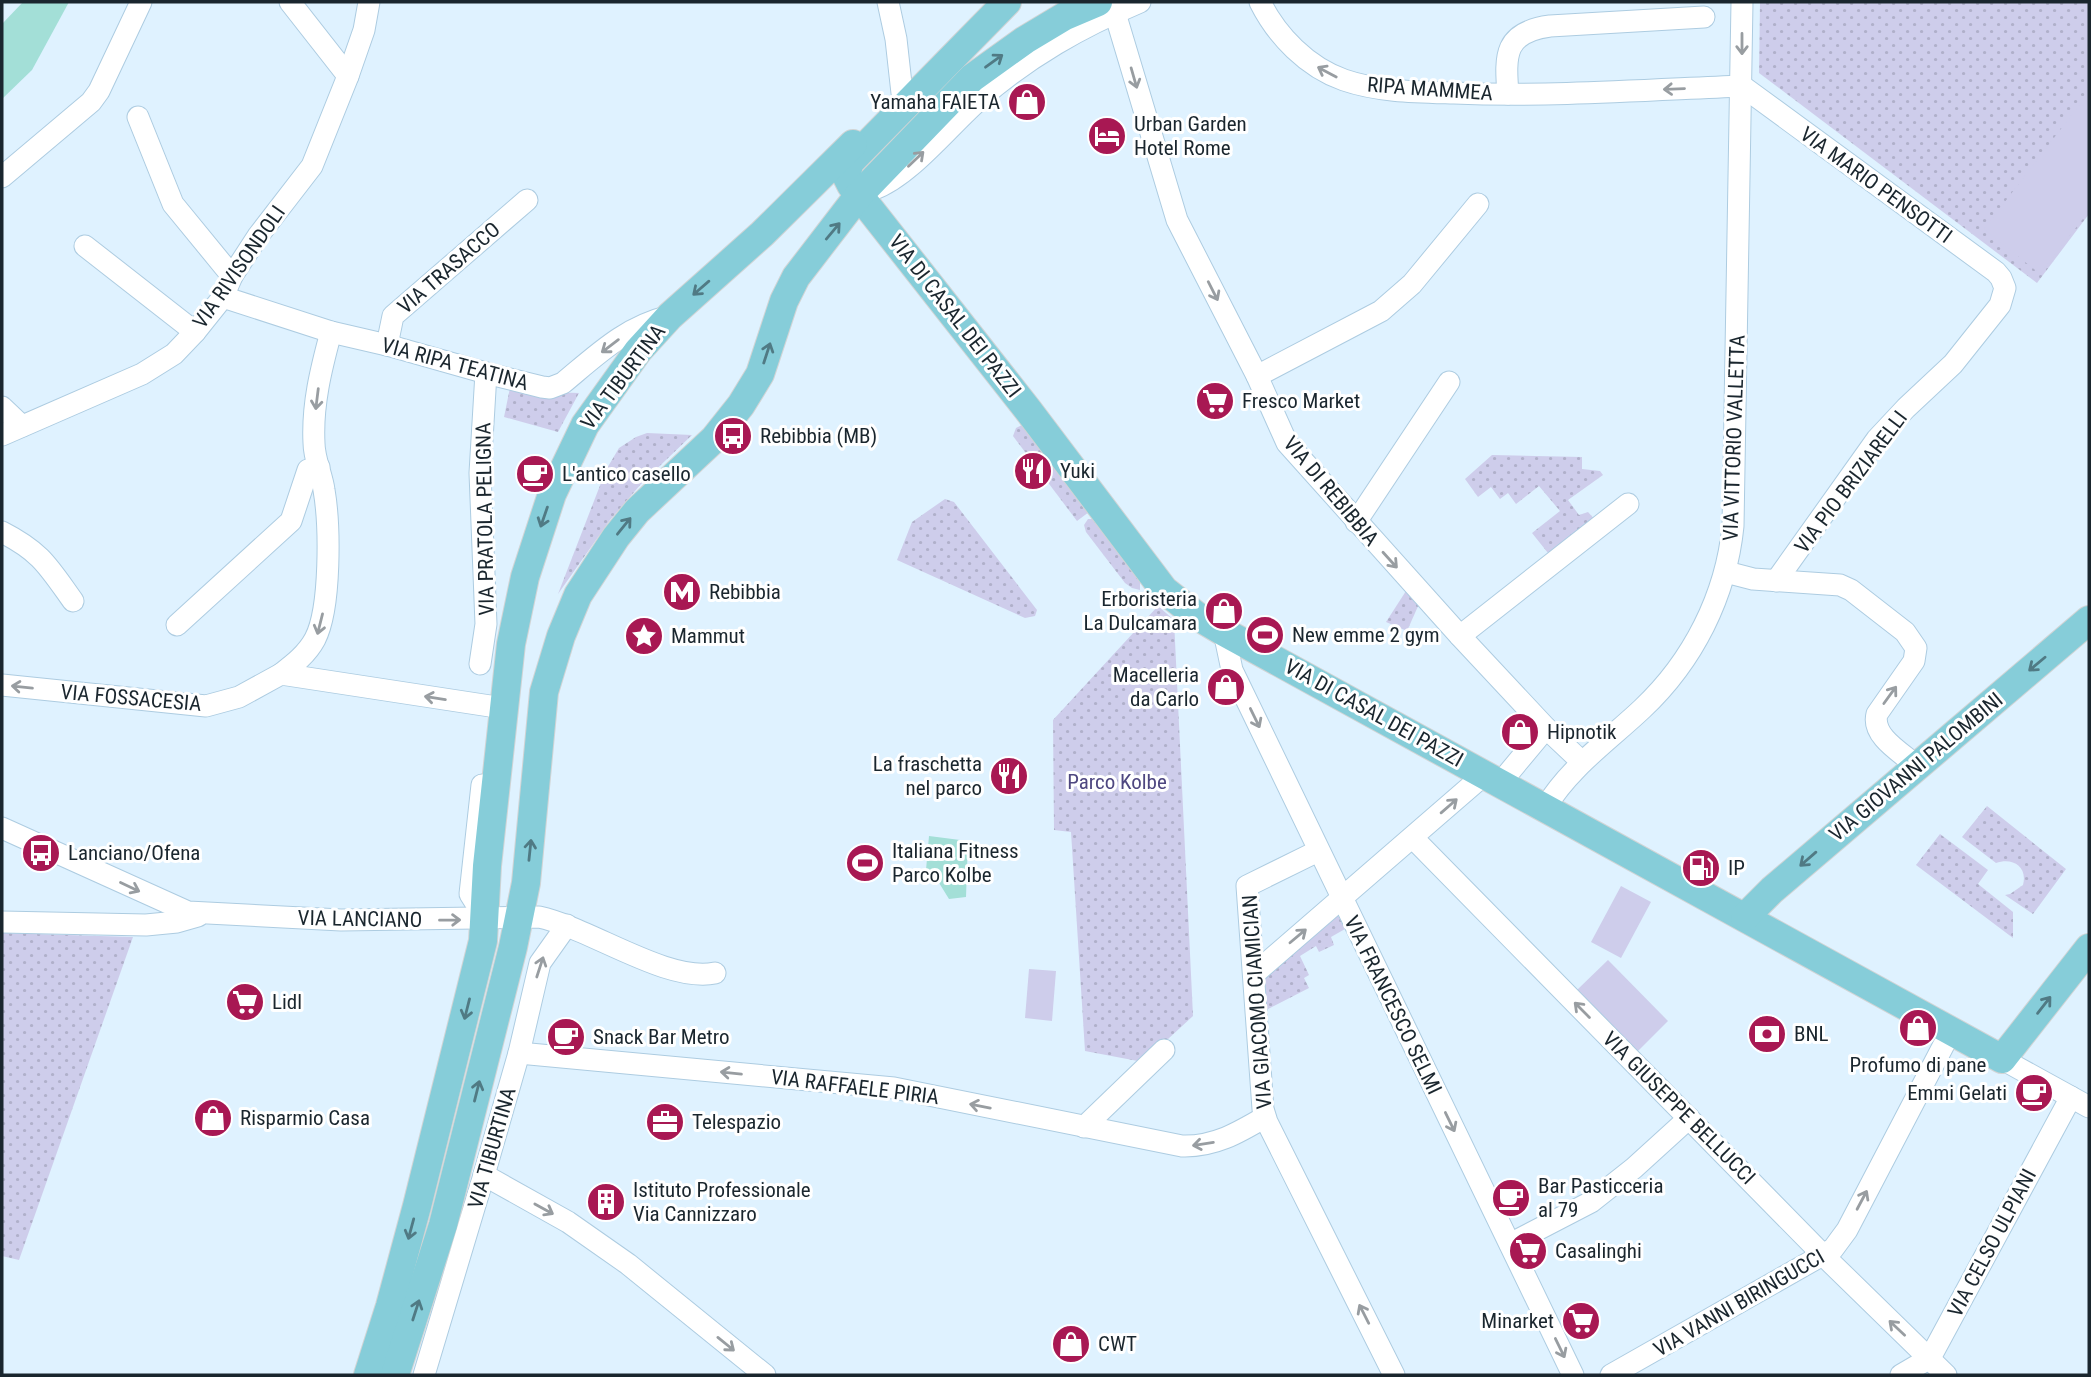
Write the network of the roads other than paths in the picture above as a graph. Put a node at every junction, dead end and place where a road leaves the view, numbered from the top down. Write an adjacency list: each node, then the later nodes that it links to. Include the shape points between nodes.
1 (141, 2): 19 (street, via 92,102)
2 (290, 2): 14 (street)
3 (369, 2): 14 (street, VIA RIVISONDOLI)
4 (888, 2): 16 (street)
5 (1018, 2): 10 (main road, VIA TIBURTINA)
6 (1140, 2): 9 (street)
7 (1260, 2): 17 (street, RIPA MAMMEA, one-way to 7, via 1396,91 1343,79 1318,67 1288,43)
8 (1742, 2): 15 (street, VIA VITTORIO VALLETTA, one-way to 15)
9 (1107, 7): 11 (main road); 20 (street, one-way to 9, via 899,174 1015,70); 32 (street, VIA DI REBIBBIA, one-way to 32, via 1177,220)
10 (999, 9): 13 (main road, VIA TIBURTINA)
11 (1072, 9): 20 (main road, one-way to 11, via 972,78)
12 (1704, 17): 17 (street, RIPA MAMMEA, via 1530,31 1518,38 1507,55)
13 (943, 68): 16 (main road, VIA TIBURTINA); 20 (main road, VIA TIBURTINA, via 850,162 846,175)
14 (348, 76): 24 (street, VIA RIVISONDOLI, via 312,166)
15 (1742, 86): 17 (street, RIPA MAMMEA, one-way to 17); 25 (street, VIA MARIO PENSOTTI, via 1996,272); 41 (street, VIA VITTORIO VALLETTA, via 1733,526)
16 (901, 93): 27 (main road, VIA TIBURTINA, one-way to 27, via 762,234)
17 (1508, 94)
18 (138, 117): 24 (street, via 173,204)
19 (2, 177)
20 (859, 195): 46 (main road, VIA DI CASAL DEI PAZZI, via 1164,590); 62 (main road, VIA TIBURTINA, one-way to 20, via 529,859 542,702 561,636 585,582 648,500 741,405 760,374 783,301)
21 (527, 200): 30 (street, VIA TRASACCO, via 393,316)
22 (1478, 204): 32 (street, via 1418,278 1387,306)
23 (85, 246): 28 (street)
24 (232, 276): 26 (street, VIA RIVISONDOLI)
25 (2005, 288): 42 (street, VIA PIO BRIZIARELLI, via 2000,305 1968,347 1877,439)
26 (223, 298): 28 (street, VIA RIVISONDOLI); 29 (street, VIA RIPA TEATINA)
27 (670, 316): 31 (street, VIA RIPA TEATINA, one-way to 31, via 629,331 557,386 542,387); 51 (main road, VIA TIBURTINA, one-way to 51, via 634,356 585,425 552,494 514,622)
28 (195, 332): 35 (street, VIA RIVISONDOLI, via 174,354 142,374)
29 (331, 332): 30 (street, VIA RIPA TEATINA); 37 (street, VIA FOSSACESIA, one-way to 37, via 316,397 313,446)
30 (387, 345): 31 (street, VIA RIPA TEATINA)
31 (486, 373): 48 (street, VIA PRATOLA PELIGNA, via 480,473 486,624)
32 (1257, 376): 39 (street, VIA DI REBIBBIA, via 1286,443)
33 (1449, 382): 39 (street)
34 (2, 407): 35 (street)
35 (22, 426): 36 (street, VIA RIVISONDOLI)
36 (2, 435)
37 (318, 467): 45 (street, via 308,470 291,521); 49 (street, VIA FOSSACESIA, one-way to 49, via 327,511 323,609 317,636 304,655)
38 (1628, 503): 47 (street)
39 (1356, 522): 47 (street, VIA DI REBIBBIA, one-way to 47)
40 (2, 532): 43 (street, via 37,553)
41 (1726, 572): 42 (street); 53 (street, VIA VITTORIO VALLETTA, via 1701,631 1675,672 1642,709)
42 (1776, 581): 54 (street, one-way to 42, via 1882,736 1875,723 1877,713 1914,661 1916,648 1909,635 1840,585)
43 (73, 601)
44 (2089, 621): 54 (main road, VIA GIOVANNI PALOMBINI, one-way to 54)
45 (177, 625)
46 (1224, 632): 55 (main road, VIA DI CASAL DEI PAZZI); 59 (street, VIA FRANCESCO SELMI, one-way to 59, via 1232,670)
47 (1460, 636): 52 (street, VIA DI REBIBBIA)
48 (480, 664)
49 (281, 674): 50 (street, VIA FOSSACESIA, one-way to 50, via 239,697 206,706); 51 (street, one-way to 49)
50 (2, 685)
51 (503, 708): 64 (main road, VIA TIBURTINA)
52 (1546, 728): 53 (street, VIA DI REBIBBIA); 55 (street)
53 (1582, 762): 56 (street, VIA VITTORIO VALLETTA)
54 (1917, 765): 63 (main road, VIA GIOVANNI PALOMBINI, one-way to 63)
55 (1493, 778): 56 (main road, VIA DI CASAL DEI PAZZI); 58 (street, one-way to 55)
56 (1545, 808): 63 (main road, VIA DI CASAL DEI PAZZI)
57 (2, 828): 61 (street, VIA LANCIANO, one-way to 61, via 178,909)
58 (1413, 838): 60 (street); 76 (street, VIA GIUSEPPE BELLUCCI, one-way to 58)
59 (1318, 851): 60 (street, VIA FRANCESCO SELMI); 69 (street, VIA GIACOMO CIAMICIAN, via 1247,886)
60 (1342, 899): 69 (street, one-way to 60); 79 (street, VIA FRANCESCO SELMI, one-way to 79)
61 (202, 914): 64 (street, VIA LANCIANO, one-way to 64, via 341,920); 65 (street, VIA LANCIANO, via 146,925)
62 (518, 917): 64 (street, VIA LANCIANO); 66 (street, VIA LANCIANO); 83 (main road, VIA TIBURTINA, one-way to 62, via 443,1225)
63 (1745, 917): 70 (main road, VIA DI CASAL DEI PAZZI)
64 (485, 918): 82 (main road, VIA TIBURTINA, one-way to 82, via 430,1157)
65 (2, 922)
66 (567, 925): 68 (street, VIA LANCIANO, via 650,962); 72 (street, VIA TIBURTINA, one-way to 66, via 540,963)
67 (2089, 948): 73 (main road, one-way to 67)
68 (715, 973)
69 (1254, 974): 75 (street, VIA GIACOMO CIAMICIAN)
70 (1951, 1031): 73 (main road, VIA DI CASAL DEI PAZZI); 80 (street, VIA VANNI BIRINGUCCI, one-way to 70, via 1847,1230)
71 (1164, 1050): 77 (street)
72 (519, 1053): 77 (street, VIA RAFFAELE PIRIA, one-way to 72, via 894,1088); 78 (street, VIA TIBURTINA)
73 (2002, 1059): 74 (street)
74 (2080, 1102): 81 (street, VIA CELSO ULPIANI)
75 (1265, 1117): 77 (street, VIA RAFFAELE PIRIA, one-way to 77, via 1224,1140 1195,1146); 86 (street, VIA GIACOMO CIAMICIAN, one-way to 75)
76 (1689, 1118): 79 (street, via 1591,1202); 80 (street, VIA GIUSEPPE BELLUCCI)
77 (1084, 1127)
78 (484, 1175): 84 (street, VIA TIBURTINA); 85 (street, one-way to 85, via 608,1250)
79 (1510, 1244): 87 (street, VIA FRANCESCO SELMI, one-way to 87)
80 (1824, 1256): 81 (street, VIA GIUSEPPE BELLUCCI, one-way to 80); 88 (street, VIA VANNI BIRINGUCCI)
81 (1930, 1359): 89 (street); 90 (street, VIA GIUSEPPE BELLUCCI)
82 (368, 1375)
83 (395, 1375)
84 (424, 1375)
85 (765, 1375)
86 (1394, 1375)
87 (1573, 1375)
88 (1611, 1375)
89 (1901, 1375)
90 (1946, 1375)

